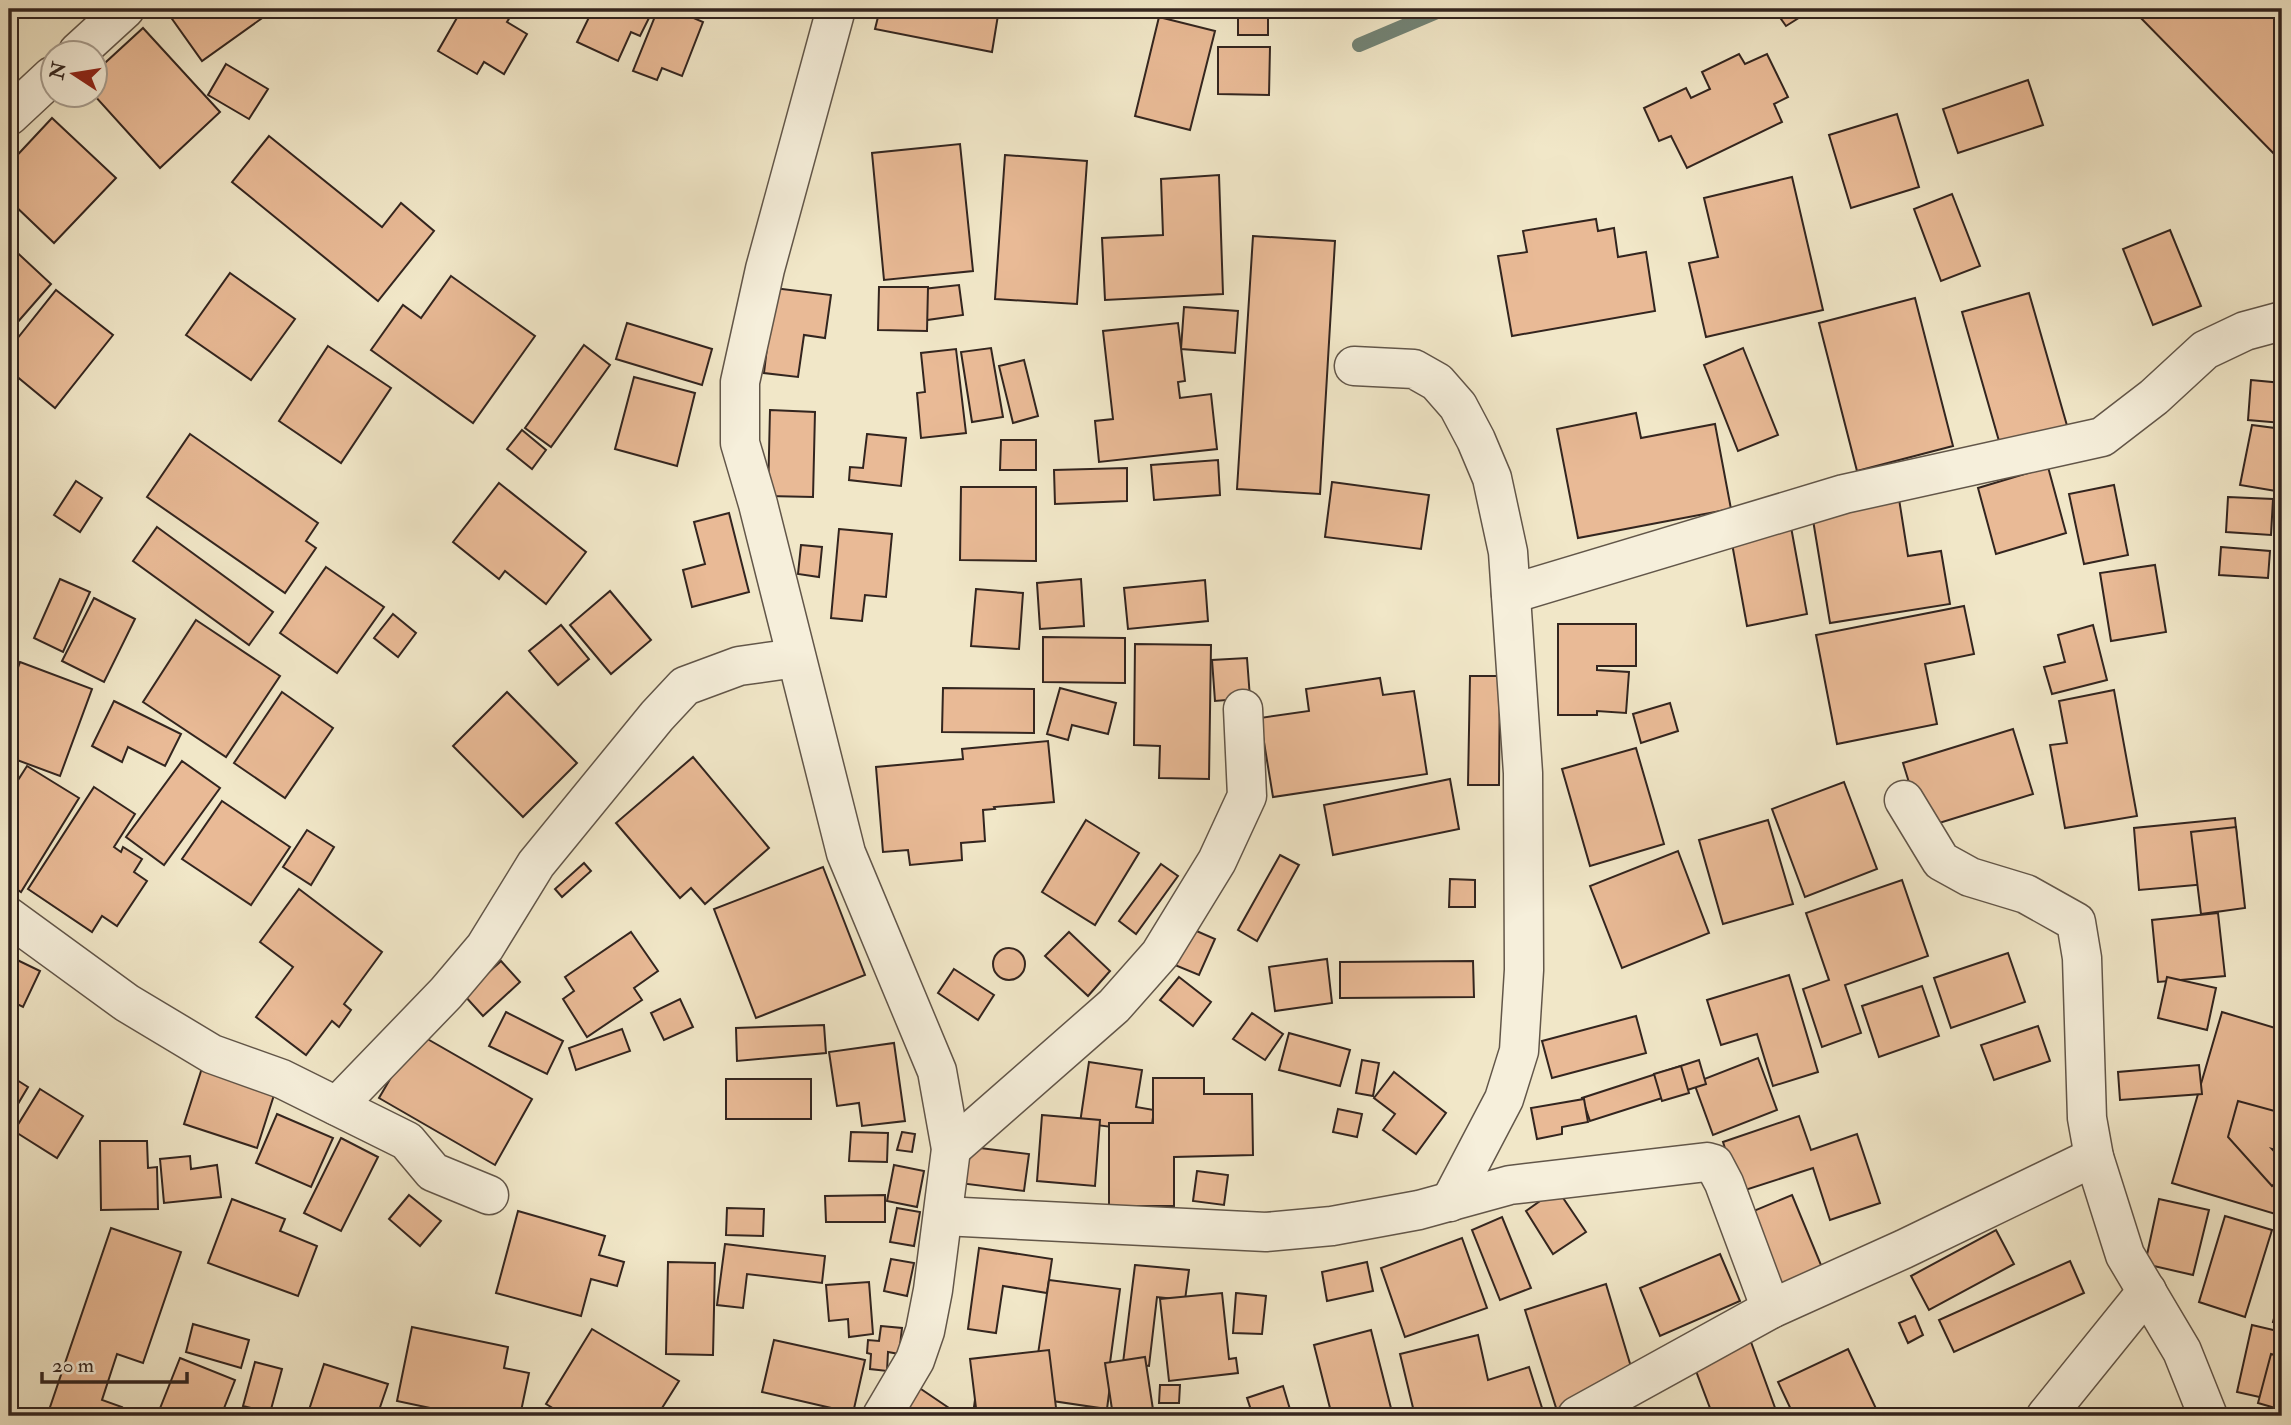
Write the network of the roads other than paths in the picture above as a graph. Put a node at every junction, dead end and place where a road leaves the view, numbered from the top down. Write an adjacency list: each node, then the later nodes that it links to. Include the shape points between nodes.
1 (125, 9): 3 (street)
2 (836, 9): 9 (street, via 765,269 740,382 740,443)
3 (93, 38)
4 (38, 89): 5 (street)
5 (9, 116)
6 (2282, 321): 8 (street, via 2245,331 2204,350 2102,437 1844,494)
7 (1354, 366): 8 (street, via 1415,369 1437,382 1458,406 1492,478 1508,552)
8 (1511, 594): 17 (street, via 1523,774 1524,971 1519,1051 1504,1099)
9 (796, 658): 13 (street, via 739,666 685,687 536,864 485,947); 14 (street, via 846,853 937,1071)
10 (1243, 709): 14 (street, via 1247,796 1217,861 1160,954 1114,1006)
11 (1904, 800): 15 (street, via 1941,861 1970,877 2026,894 2076,922 2082,958 2087,1118)
12 (9, 917): 13 (street, via 127,1003 212,1054 267,1072)
13 (337, 1106): 16 (street, via 407,1141 433,1172)
14 (951, 1149): 18 (street)
15 (2094, 1157): 19 (street, via 2124,1255); 20 (street)
16 (489, 1195)
17 (1450, 1202): 18 (street, via 1332,1226 1266,1232); 20 (street, via 1510,1185 1698,1162 1714,1164)
18 (943, 1216): 21 (street, via 925,1331 915,1360)
19 (2147, 1291): 23 (street); 24 (street, via 2182,1351)
20 (1771, 1309): 22 (street)
21 (881, 1416)
22 (1577, 1416)
23 (2046, 1416)
24 (2208, 1416)

